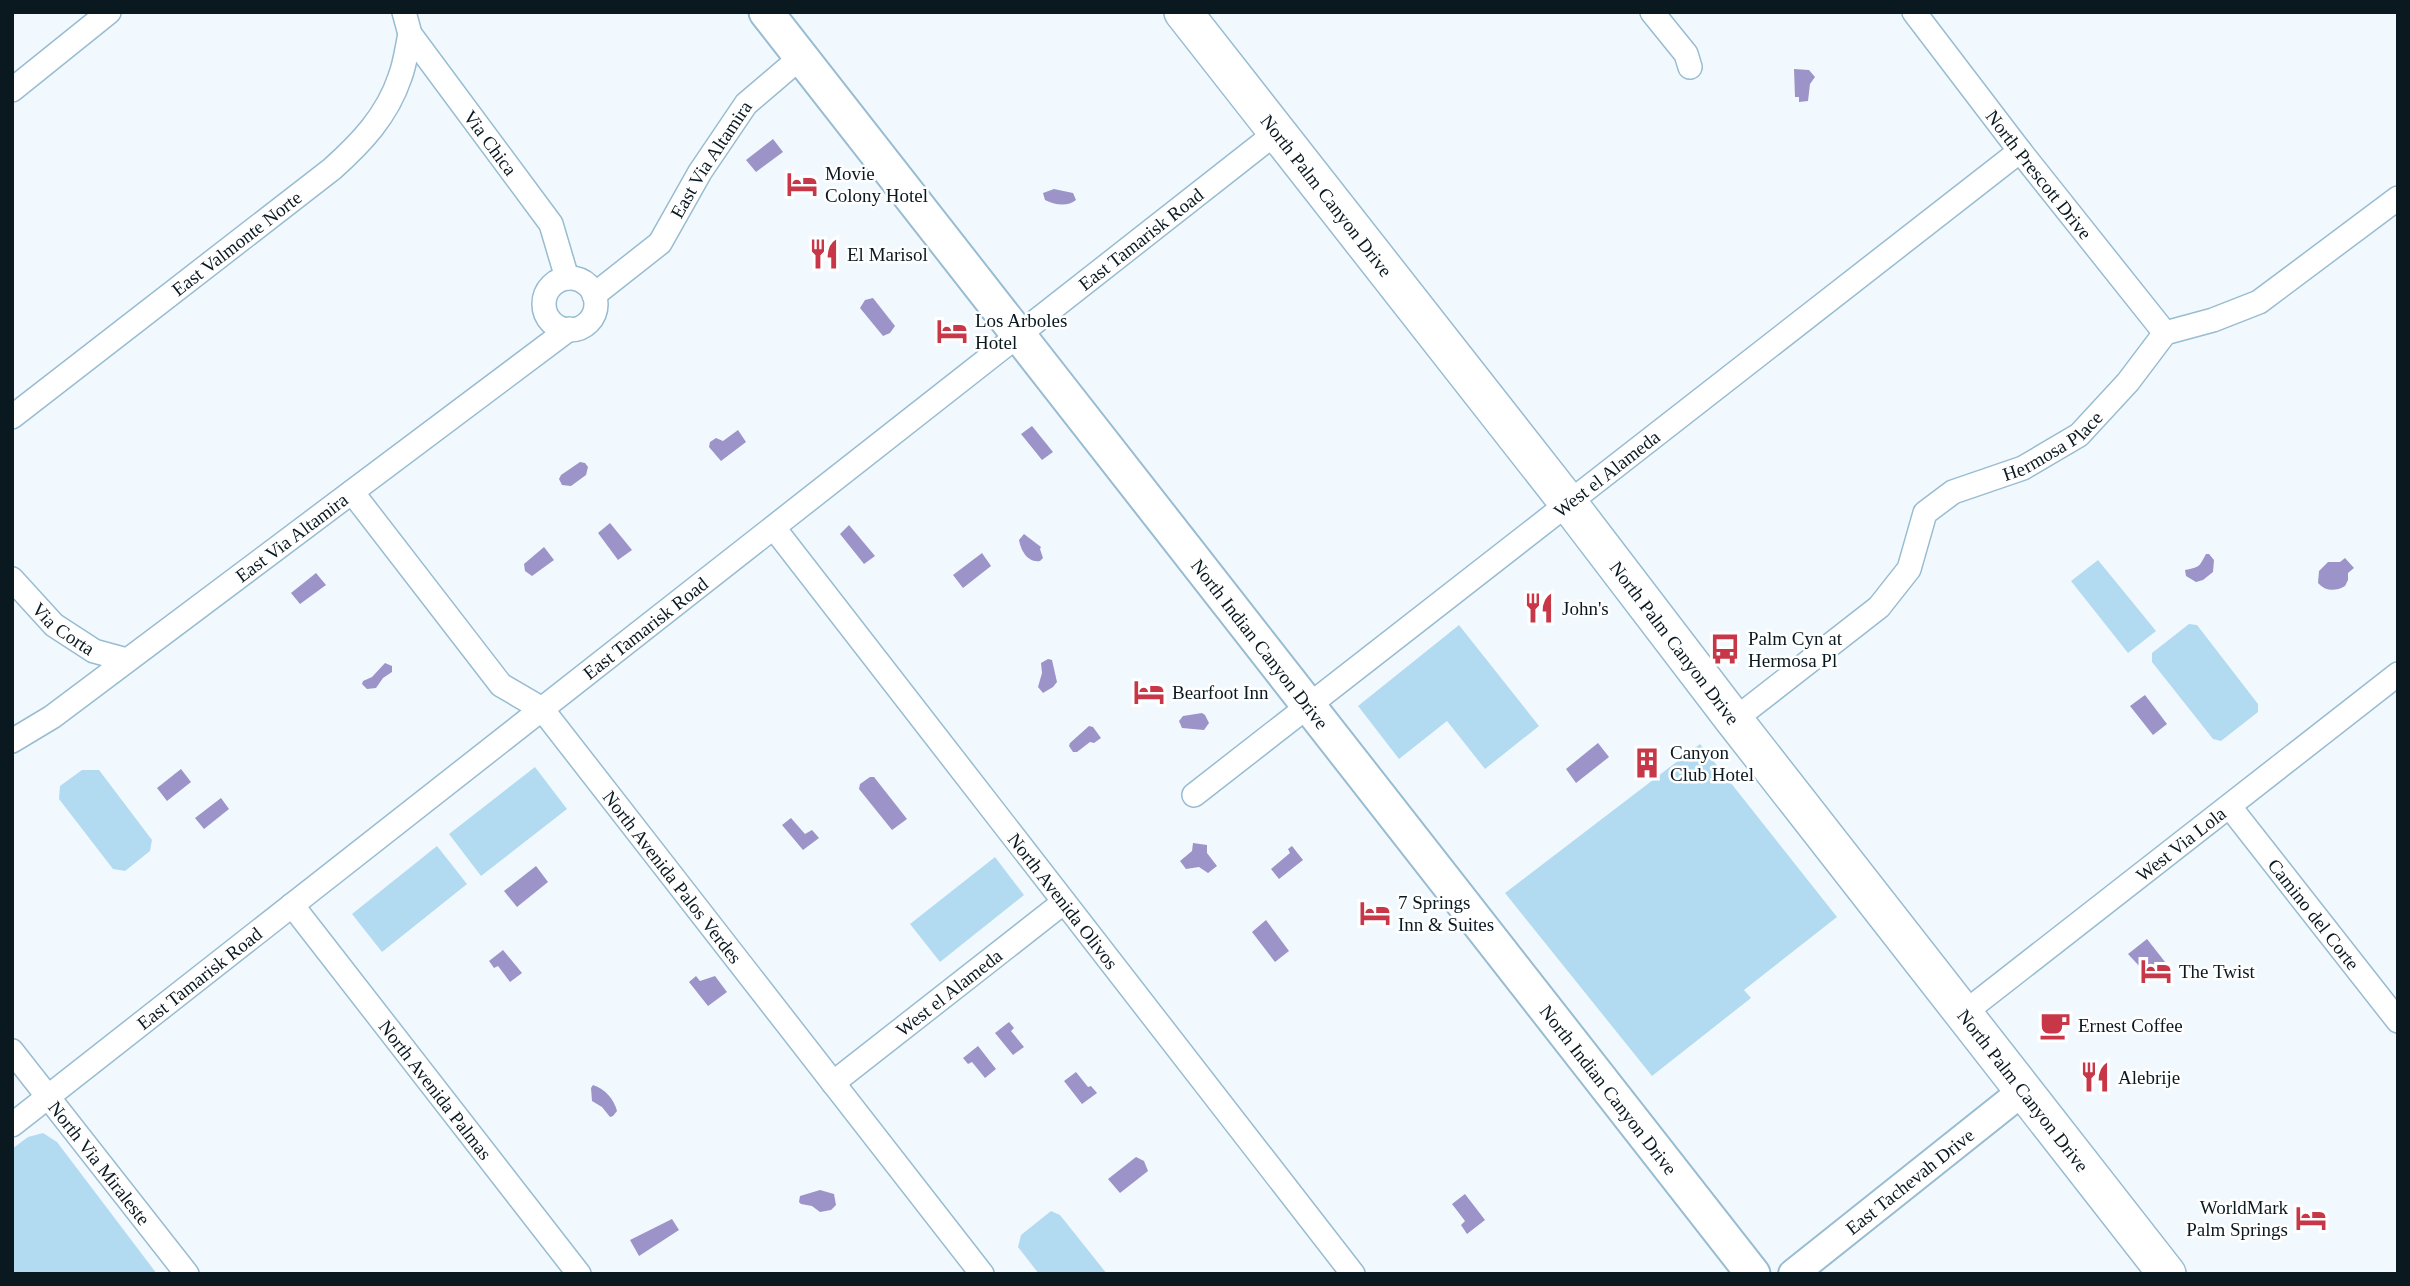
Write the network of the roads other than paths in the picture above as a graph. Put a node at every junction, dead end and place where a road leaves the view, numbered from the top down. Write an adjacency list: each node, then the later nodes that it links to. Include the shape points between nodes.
1 (109, 12): 9 (street)
2 (766, 12): 7 (main road, North Indian Canyon Drive)
3 (1183, 12): 10 (main road, North Palm Canyon Drive)
4 (1652, 12): 8 (street, via 1686,54)
5 (1914, 12): 11 (street, North Prescott Drive)
6 (407, 23): 13 (street, Via Chica, via 551,223); 18 (street, East Valmonte Norte, via 400,78 363,142)
7 (801, 57): 14 (street, East Via Altamira, via 746,104 660,243); 17 (main road, North Indian Canyon Drive)
8 (1690, 67)
9 (12, 90)
10 (1277, 132): 17 (street, East Tamarisk Road); 20 (main road, North Palm Canyon Drive)
11 (2020, 151): 16 (street, North Prescott Drive); 20 (street, West el Alameda)
12 (2398, 198): 16 (street, via 2259,302)
13 (567, 278): 14 (street, via 584,282); 15 (street, via 551,286 544,301 548,317)
14 (594, 295): 15 (street, East Via Altamira, via 591,319)
15 (569, 329): 19 (street, East Via Altamira)
16 (2165, 333): 27 (street, Hermosa Place, via 2079,435 2023,468 1953,492 1926,513 1909,569 1879,607)
17 (1018, 336): 21 (street, East Tamarisk Road); 25 (main road, North Indian Canyon Drive)
18 (12, 417)
19 (352, 492): 23 (street, East Via Altamira); 26 (street, North Avenida Palos Verdes, via 501,685)
20 (1569, 504): 25 (street, West el Alameda); 27 (main road, North Palm Canyon Drive)
21 (774, 528): 26 (street, East Tamarisk Road); 31 (street, North Avenida Olivos)
22 (12, 579): 23 (street, Via Corta, via 54,625 94,652)
23 (127, 660): 28 (street, East Via Altamira)
24 (2398, 674): 30 (street, West Via Lola)
25 (1308, 706): 29 (street, West el Alameda); 44 (main road, North Indian Canyon Drive)
26 (542, 709): 32 (street, East Tamarisk Road); 36 (street, North Avenida Palos Verdes)
27 (1734, 720): 33 (main road, North Palm Canyon Drive)
28 (12, 741)
29 (1194, 795)
30 (2230, 807): 33 (street, West Via Lola); 34 (street, Camino del Corte)
31 (1064, 902): 36 (street, West el Alameda); 43 (street, North Avenida Olivos)
32 (292, 905): 38 (street, East Tamarisk Road); 41 (street, North Avenida Palmas)
33 (1964, 1013): 37 (main road, North Palm Canyon Drive)
34 (2398, 1021)
35 (12, 1051): 38 (street, North Via Miraleste)
36 (833, 1083): 42 (street, North Avenida Palos Verdes)
37 (2024, 1090): 45 (street, East Tachevah Drive); 46 (main road, North Palm Canyon Drive)
38 (47, 1098): 39 (street, East Tamarisk Road); 40 (street, North Via Miraleste)
39 (12, 1125)
40 (187, 1274)
41 (579, 1274)
42 (982, 1274)
43 (1353, 1274)
44 (1753, 1274)
45 (1793, 1274)
46 (2167, 1274)

